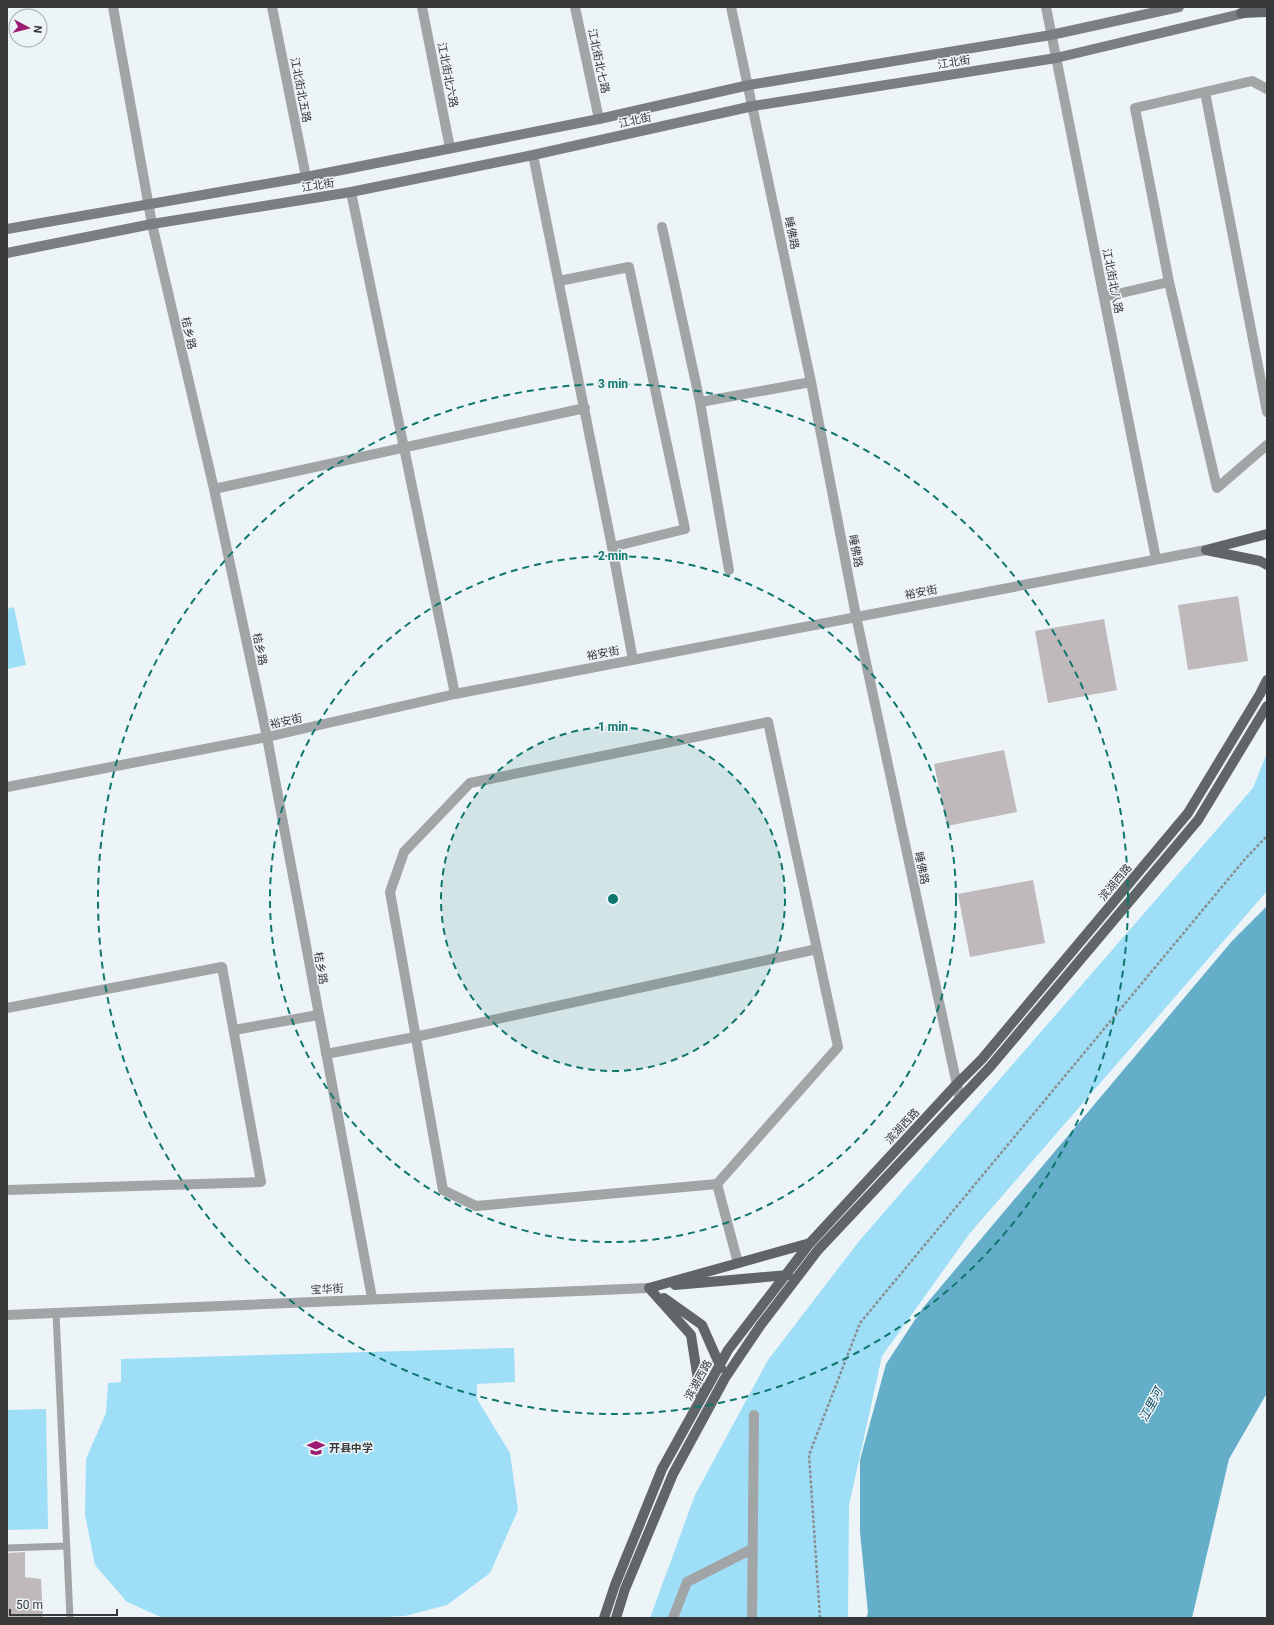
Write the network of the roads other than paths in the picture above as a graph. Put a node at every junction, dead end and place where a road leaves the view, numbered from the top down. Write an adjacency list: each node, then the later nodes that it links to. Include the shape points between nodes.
1 (113, 7): 22 (street, 桔乡路)
2 (272, 7): 20 (street, 江北街北五路)
3 (422, 7): 18 (street, 江北街北六路)
4 (575, 7): 17 (street, 江北街北七路)
5 (731, 7): 13 (street, 睡佛路)
6 (1046, 7): 11 (street, 江北街北八路)
7 (1179, 7): 11 (main road, 江北街)
8 (1267, 8): 10 (main road, 江北街)
9 (1267, 12): 10 (main road)
10 (1241, 13): 12 (main road, 江北街)
11 (1051, 35): 12 (street, 江北街北八路); 13 (main road, 江北街)
12 (1056, 58): 16 (main road, 江北街); 29 (street, 江北街北八路)
13 (749, 85): 16 (street, 睡佛路); 17 (main road, 江北街)
14 (1267, 89): 15 (street, via 1252,81)
15 (1205, 92): 28 (street, via 1135,108); 33 (street)
16 (753, 106): 19 (main road, 江北街); 30 (street, 睡佛路)
17 (599, 119): 18 (main road, 江北街)
18 (450, 148): 20 (main road, 江北街)
19 (533, 155): 21 (main road, 江北街); 27 (street)
20 (306, 177): 22 (main road, 江北街)
21 (351, 192): 23 (main road, 江北街); 35 (street)
22 (149, 204): 23 (street, 桔乡路); 25 (main road, 江北街)
23 (152, 224): 26 (main road, 江北街); 36 (street, 桔乡路)
24 (662, 227): 31 (street)
25 (7, 229)
26 (7, 253)
27 (559, 281): 32 (street); 38 (street, via 629,267 685,529)
28 (1169, 282): 29 (street); 34 (street, via 1217,488)
29 (1104, 297): 40 (street, 江北街北八路)
30 (810, 382): 31 (street); 43 (street, 睡佛路)
31 (700, 402): 42 (street)
32 (585, 408): 35 (street); 38 (street)
33 (1267, 412)
34 (1267, 445)
35 (405, 447): 36 (street); 46 (street)
36 (214, 489): 48 (street, 桔乡路)
37 (1267, 534): 39 (main road)
38 (612, 547): 44 (street)
39 (1206, 550): 40 (street, 裕安街); 41 (main road, via 1260,561)
40 (1156, 560): 43 (street, 裕安街)
41 (1267, 565)
42 (729, 570)
43 (856, 616): 44 (street, 裕安街); 56 (street, 睡佛路)
44 (633, 660): 46 (street, 裕安街)
45 (1267, 680): 56 (main road, 滨湖西路, via 1188,813 982,1059)
46 (455, 694): 48 (street, 裕安街)
47 (1267, 706): 57 (main road, 滨湖西路, via 1198,820 990,1067)
48 (267, 737): 49 (street, 裕安街); 52 (street, 桔乡路)
49 (7, 788)
50 (817, 949): 54 (street); 54 (street, via 768,722 470,783 404,852 390,892); 58 (street, via 838,1047)
51 (7, 1008): 53 (street, via 222,967)
52 (318, 1015): 53 (street); 55 (street, 桔乡路)
53 (234, 1030): 59 (street, via 261,1182)
54 (415, 1037): 55 (street); 58 (street, via 443,1190 476,1206)
55 (326, 1054): 65 (street, 桔乡路)
56 (956, 1084): 57 (street, 睡佛路); 60 (main road, 滨湖西路)
57 (960, 1099): 62 (main road, 滨湖西路, via 818,1250)
58 (717, 1184): 61 (street)
59 (7, 1190)
60 (810, 1243): 61 (main road); 63 (main road, 滨湖西路)
61 (738, 1263): 64 (main road)
62 (800, 1274): 63 (main road); 69 (main road, 滨湖西路, via 760,1326)
63 (785, 1275): 64 (main road); 68 (main road, 滨湖西路, via 728,1350)
64 (649, 1288): 65 (street, 宝华街); 68 (main road, via 702,1325); 70 (main road, via 691,1335)
65 (372, 1298): 66 (street, 宝华街)
66 (56, 1313): 67 (street, 宝华街); 72 (lane)
67 (7, 1315)
68 (720, 1365): 69 (main road); 70 (main road, 滨湖西路)
69 (725, 1378): 77 (main road, 滨湖西路, via 673,1474)
70 (701, 1399): 76 (main road, 滨湖西路, via 662,1469)
71 (754, 1415): 74 (street)
72 (66, 1546): 73 (lane); 75 (lane)
73 (7, 1548)
74 (752, 1549): 78 (street, via 687,1582); 79 (street)
75 (70, 1618)
76 (604, 1618)
77 (616, 1618)
78 (673, 1618)
79 (752, 1618)

